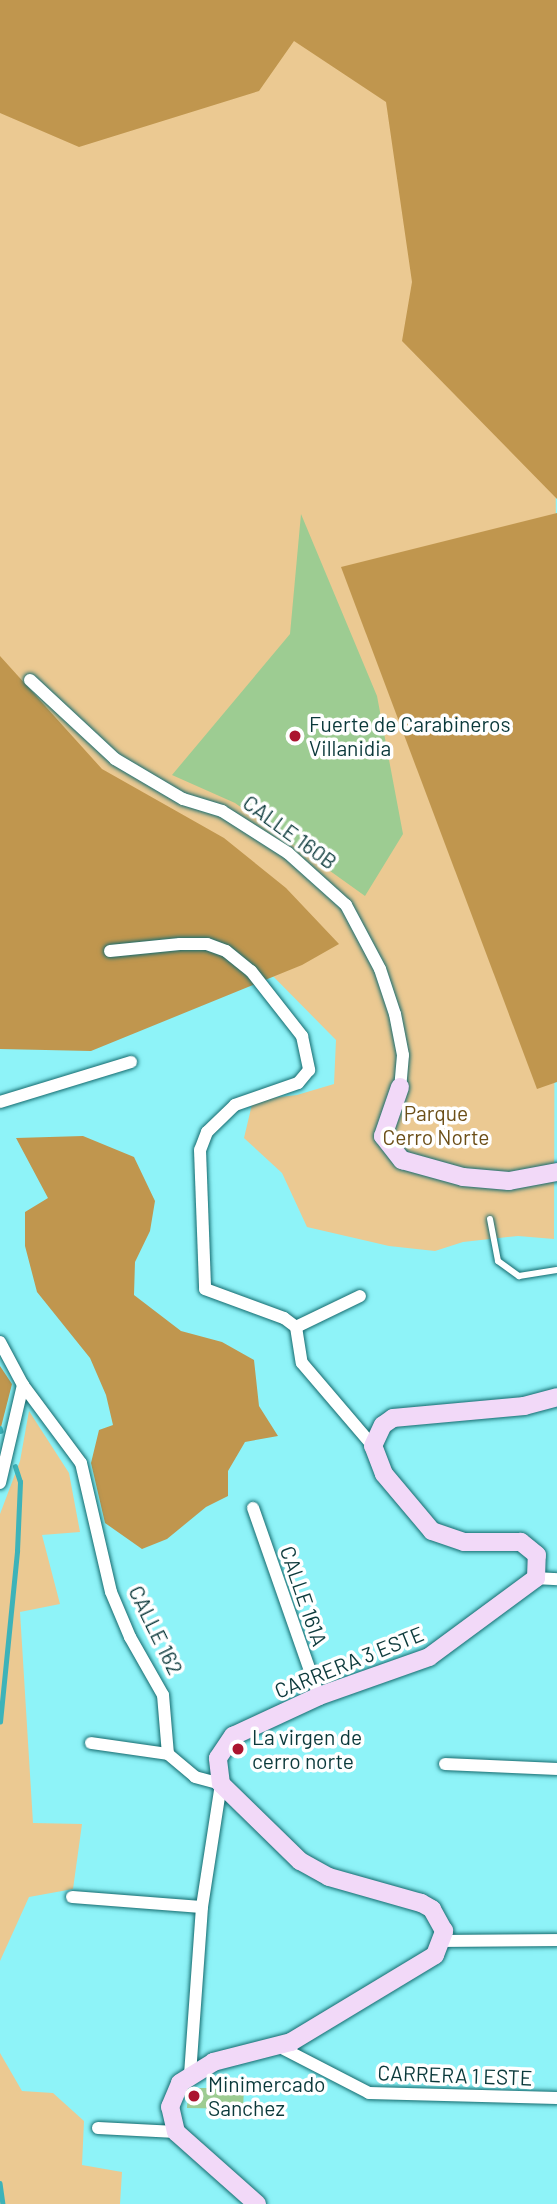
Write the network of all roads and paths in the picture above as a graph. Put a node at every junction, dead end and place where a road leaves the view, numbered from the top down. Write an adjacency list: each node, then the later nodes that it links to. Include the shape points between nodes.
1 (30, 680): 4 (street, CALLE 160B, via 115,759 183,799 222,811 288,853 346,905 380,969 395,1014 404,1055)
2 (110, 951): 10 (street, via 180,944 207,944 226,951 277,1000 308,1048 309,1070 298,1083 234,1105 207,1132 200,1150 205,1289 284,1318)
3 (131, 1062): 5 (street)
4 (400, 1087): 6 (street, CALLE 160B, via 384,1124 386,1146 402,1160 463,1177 509,1181)
5 (0, 1102)
6 (557, 1172)
7 (490, 1219): 8 (lane, via 498,1261 519,1276)
8 (557, 1270)
9 (360, 1296): 10 (street)
10 (296, 1327): 14 (street, via 302,1363)
11 (0, 1342): 12 (street, CALLE 162)
12 (23, 1385): 15 (street); 21 (street, CALLE 162, via 81,1463 111,1592 163,1695)
13 (557, 1397): 14 (street, via 524,1406 393,1418 383,1425)
14 (373, 1446): 17 (street, via 384,1474 432,1531 464,1542 521,1542 537,1555)
15 (0, 1483)
16 (253, 1508): 19 (street, CALLE 161A)
17 (536, 1578): 18 (street); 19 (street, CARRERA 3 ESTE, via 429,1657)
18 (557, 1580)
19 (318, 1696): 24 (street, CARRERA 3 ESTE, via 233,1736 218,1758)
20 (92, 1742): 21 (street)
21 (168, 1754): 24 (street, via 195,1777)
22 (444, 1764): 23 (street)
23 (557, 1769)
24 (221, 1784): 26 (street); 28 (street, via 300,1861 329,1877 421,1903 442,1922)
25 (72, 1897): 26 (street)
26 (202, 1908): 30 (street)
27 (557, 1940): 28 (street)
28 (443, 1941): 29 (street, via 424,1963)
29 (278, 2046): 30 (street, via 213,2062); 31 (street, CARRERA 1 ESTE, via 369,2093)
30 (190, 2074): 33 (street, via 180,2083 170,2107)
31 (557, 2098)
32 (98, 2128): 33 (street)
33 (176, 2132): 34 (street)
34 (257, 2204)

